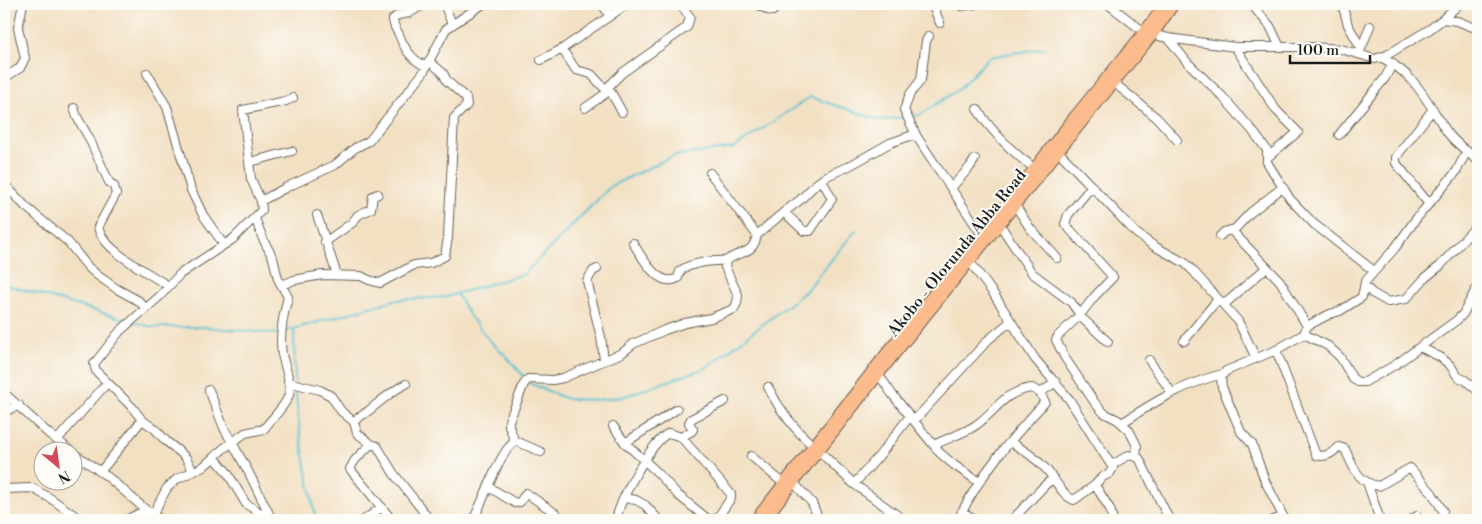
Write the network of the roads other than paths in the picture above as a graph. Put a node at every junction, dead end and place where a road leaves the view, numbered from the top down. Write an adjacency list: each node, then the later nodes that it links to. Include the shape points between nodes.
1 (23, 4): 36 (street, via 18,28 25,58 20,68)
2 (425, 4): 34 (street, via 398,15 393,19 393,25 407,51 418,63)
3 (444, 4): 22 (street)
4 (483, 4): 22 (street)
5 (602, 4): 19 (street)
6 (627, 4): 19 (street)
7 (680, 4): 38 (street, via 690,17 687,27 622,74)
8 (756, 4): 9 (street, via 773,11)
9 (778, 4)
10 (932, 4): 21 (street)
11 (975, 4): 18 (street)
12 (1108, 4): 25 (street)
13 (1165, 4): 25 (main road, Akobo - Olorunda Abba Road)
14 (1174, 4): 25 (main road, Akobo - Olorunda Abba Road)
15 (1251, 4): 29 (street, via 1270,26)
16 (1342, 4): 31 (street)
17 (1458, 4): 20 (street)
18 (961, 6)
19 (610, 16): 30 (street)
20 (1443, 19): 24 (street); 32 (street)
21 (940, 23)
22 (452, 24): 34 (street)
23 (1370, 26): 31 (street)
24 (1478, 29)
25 (1149, 32): 27 (street); 37 (main road, Akobo - Olorunda Abba Road); 45 (main road, Akobo - Olorunda Abba Road)
26 (929, 36): 47 (street, via 921,80 910,94 904,110)
27 (1168, 38): 28 (street); 52 (street, via 1251,129)
28 (1235, 47): 29 (street); 52 (street, via 1276,110 1298,132)
29 (1280, 47): 31 (street)
30 (562, 49): 33 (street); 38 (street, via 576,70 591,74)
31 (1361, 51): 32 (street, via 1375,59)
32 (1388, 59): 43 (street, via 1407,74); 46 (street, via 1385,78)
33 (541, 60)
34 (428, 63): 64 (street, via 369,141 335,165); 85 (street, via 443,73 466,98 467,105 454,118 445,256 431,263 414,265 380,283 361,276)
35 (147, 73): 78 (street, via 167,107 191,190 203,215)
36 (4, 78)
37 (1113, 82): 45 (main road, Akobo - Olorunda Abba Road); 48 (street, via 1157,118)
38 (608, 89): 41 (street); 44 (street)
39 (293, 98): 55 (street, via 242,110)
40 (74, 108): 88 (street, via 116,194 98,227 100,234 119,253)
41 (585, 108)
42 (977, 109): 56 (street, via 988,125)
43 (1433, 109): 51 (street, via 1448,132); 65 (street, via 1396,157 1396,163)
44 (622, 112)
45 (1078, 119): 50 (main road, Akobo - Olorunda Abba Road); 56 (main road, Akobo - Olorunda Abba Road)
46 (1340, 135)
47 (917, 137): 58 (street, via 890,142); 62 (street)
48 (1177, 140)
49 (292, 151): 55 (street)
50 (1058, 151): 59 (street); 66 (main road, Akobo - Olorunda Abba Road)
51 (1467, 151): 54 (street); 65 (street, via 1456,172)
52 (1268, 156): 60 (street, via 1267,162)
53 (975, 159): 62 (street)
54 (1478, 161)
55 (250, 162): 64 (street, via 251,179)
56 (1034, 168): 74 (main road, Akobo - Olorunda Abba Road)
57 (710, 173): 73 (street)
58 (822, 180): 67 (street); 67 (street, via 832,199 810,231 804,232)
59 (1092, 186): 90 (street, via 1136,232 1186,264); 92 (street, via 1068,214 1065,224 1113,277)
60 (1283, 186): 72 (street); 84 (street, via 1290,199 1314,224)
61 (4, 187): 91 (street, via 68,242 88,267)
62 (952, 188): 74 (street)
63 (378, 194): 76 (street, via 373,196 371,209 358,215)
64 (261, 201): 69 (street, via 262,210)
65 (1429, 204): 84 (street)
66 (1015, 205): 71 (main road, Akobo - Olorunda Abba Road); 79 (street, via 1030,228)
67 (784, 212): 73 (street)
68 (317, 215): 76 (street)
69 (255, 218): 78 (street); 86 (street, via 274,258 275,273)
70 (1478, 224): 89 (street, via 1406,299 1388,302)
71 (1000, 225): 81 (main road, Akobo - Olorunda Abba Road); 92 (street, via 1032,273 1071,302)
72 (1233, 231): 75 (street, via 1228,230); 82 (street)
73 (757, 235): 80 (street, via 754,247)
74 (982, 235): 132 (main road, Akobo - Olorunda Abba Road)
75 (1220, 236)
76 (325, 242): 85 (street)
77 (633, 243): 80 (street, via 661,278 674,280 684,268)
78 (224, 245): 88 (street, via 180,274)
79 (1057, 258)
80 (726, 261): 100 (street, via 725,267 738,295 734,309 670,327 633,344 622,354)
81 (970, 262): 93 (street); 103 (main road, Akobo - Olorunda Abba Road)
82 (1266, 268): 90 (street, via 1227,302); 94 (street, via 1280,281)
83 (597, 269): 100 (street, via 587,281)
84 (1374, 271): 89 (street)
85 (337, 275): 86 (street, via 294,280)
86 (282, 285): 104 (street, via 288,297 281,342)
87 (1478, 285): 97 (street, via 1461,316)
88 (168, 286): 91 (street)
89 (1364, 286): 94 (street, via 1362,297)
90 (1220, 301): 95 (street); 99 (street, via 1238,321)
91 (145, 308): 106 (street, via 95,361 95,368)
92 (1080, 315): 96 (street); 121 (street, via 1058,336 1058,346 1095,403 1104,413)
93 (1011, 322): 105 (street, via 1035,359); 118 (street, via 988,340)
94 (1306, 330): 97 (street, via 1340,357 1358,382 1366,382 1381,374); 98 (street)
95 (1184, 341)
96 (1108, 342)
97 (1421, 346): 110 (street, via 1440,357 1458,377)
98 (1276, 350): 99 (street); 149 (street, via 1316,455 1322,457 1339,447 1345,449 1355,471)
99 (1256, 358): 102 (street)
100 (604, 360): 126 (street, via 563,378 527,380 509,421)
101 (1149, 360): 112 (street)
102 (1222, 374): 112 (street, via 1201,379); 159 (street, via 1222,387 1241,432 1252,444 1264,481)
103 (879, 375): 118 (street); 132 (main road, Akobo - Olorunda Abba Road)
104 (288, 382): 120 (street, via 325,391); 128 (street, via 288,397 264,429 248,431)
105 (1056, 382): 113 (street); 139 (street)
106 (107, 383): 119 (street); 124 (street)
107 (406, 384): 120 (street)
108 (768, 387): 132 (street, via 792,425)
109 (209, 390): 128 (street)
110 (1478, 391)
111 (4, 392): 115 (street)
112 (1172, 393): 121 (street)
113 (1040, 394): 127 (street, via 1045,402); 131 (street, via 1032,388 1007,396 980,423)
114 (725, 401): 123 (street, via 691,418 692,431)
115 (19, 405): 117 (street); 124 (street)
116 (677, 409): 129 (street)
117 (4, 412)
118 (912, 418): 131 (street); 147 (street)
119 (142, 420): 140 (street, via 181,453); 141 (street)
120 (354, 422): 130 (street, via 357,433)
121 (1122, 423): 135 (street, via 1135,440)
122 (613, 426): 129 (street)
123 (681, 437): 138 (street, via 666,434); 171 (street, via 731,494)
124 (57, 440): 125 (street)
125 (60, 442)
126 (515, 442): 133 (street); 150 (street, via 501,459)
127 (1010, 442): 142 (street, via 1022,448); 143 (street)
128 (232, 443): 136 (street); 163 (street)
129 (625, 443): 138 (street)
130 (371, 444): 154 (street, via 350,469); 166 (street, via 377,446)
131 (934, 445): 143 (street, via 954,465)
132 (816, 448): 144 (main road, Akobo - Olorunda Abba Road); 145 (main road, Akobo - Olorunda Abba Road); 147 (street)
133 (541, 452)
134 (751, 456): 144 (street)
135 (1136, 456): 139 (street, via 1129,455); 180 (street)
136 (214, 457): 140 (street); 163 (street, via 246,504)
137 (82, 459): 141 (street)
138 (644, 461): 153 (street); 170 (street)
139 (1112, 464): 148 (street, via 1112,470)
140 (193, 471): 157 (street, via 167,488)
141 (100, 472): 157 (street)
142 (1052, 479): 148 (street, via 1074,500); 178 (street)
143 (979, 482): 155 (street)
144 (783, 483): 152 (main road, Akobo - Olorunda Abba Road)
145 (794, 483): 152 (main road, Akobo - Olorunda Abba Road); 174 (street, via 812,503)
146 (4, 484): 151 (street)
147 (854, 484): 175 (street)
148 (1095, 485): 179 (street)
149 (1368, 485): 156 (street, via 1378,486 1410,468); 182 (street)
150 (489, 488): 158 (street, via 515,503 527,494); 167 (street)
151 (4, 491): 160 (street, via 32,488)
152 (778, 497): 172 (main road, Akobo - Olorunda Abba Road); 173 (main road, Akobo - Olorunda Abba Road)
153 (625, 498): 168 (street); 169 (street, via 645,504)
154 (382, 507): 164 (street); 165 (street)
155 (962, 511): 176 (street); 177 (street)
156 (1443, 511)
157 (149, 512): 161 (street); 162 (street)
158 (558, 515)
159 (1284, 519): 181 (street)
160 (81, 520)
161 (126, 520)
162 (161, 520)
163 (271, 520)
164 (364, 520)
165 (392, 520)
166 (430, 520)
167 (473, 520)
168 (616, 520)
169 (659, 520)
170 (709, 520)
171 (716, 520)
172 (755, 520)
173 (764, 520)
174 (819, 520)
175 (904, 520)
176 (958, 520)
177 (974, 520)
178 (1012, 520)
179 (1113, 520)
180 (1172, 520)
181 (1273, 520)
182 (1380, 520)

